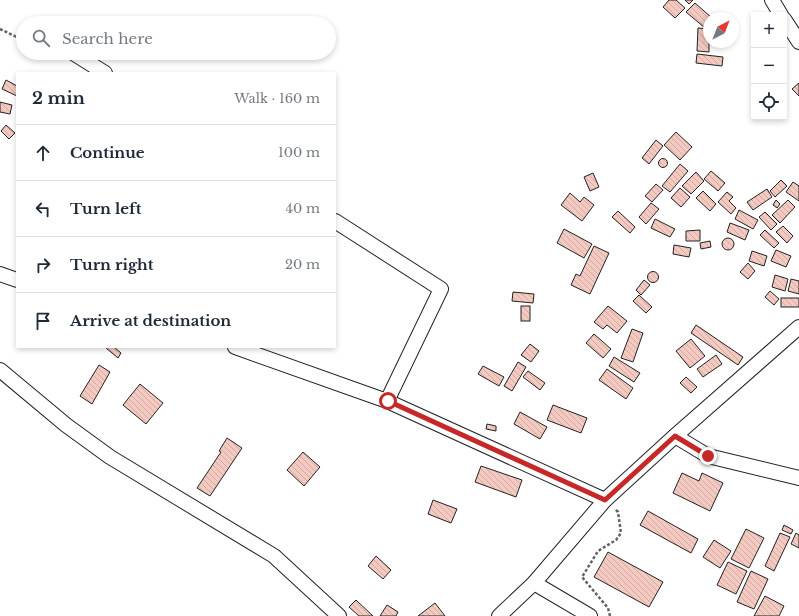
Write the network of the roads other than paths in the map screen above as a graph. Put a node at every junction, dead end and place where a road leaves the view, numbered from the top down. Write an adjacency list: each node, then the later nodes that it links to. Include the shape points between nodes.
1 (772, 0): 2 (street)
2 (780, 12)
3 (787, 24): 4 (street)
4 (799, 42)
5 (84, 60): 6 (street)
6 (103, 72)
7 (336, 221): 13 (street, via 441,288)
8 (0, 274): 9 (street)
9 (16, 280)
10 (799, 327): 14 (street)
11 (238, 348): 13 (street)
12 (0, 370): 19 (street, via 66,425 110,457 274,556)
13 (388, 401): 16 (street)
14 (675, 436): 15 (street, via 708,456); 16 (street)
15 (799, 478)
16 (605, 500): 17 (street)
17 (534, 583): 18 (street); 20 (street)
18 (502, 615)
19 (339, 616)
20 (590, 616)

